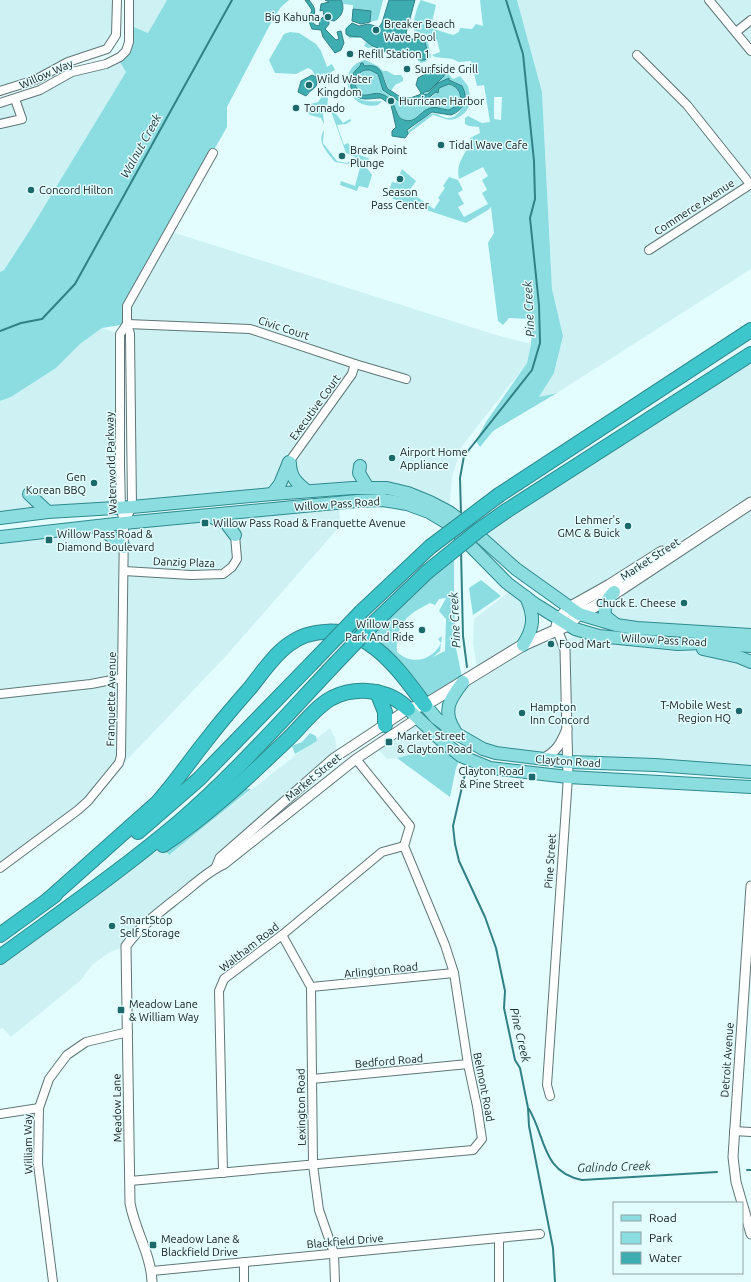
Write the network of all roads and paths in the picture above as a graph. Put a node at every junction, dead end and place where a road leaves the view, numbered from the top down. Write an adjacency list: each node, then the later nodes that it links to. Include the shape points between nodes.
1 (117, 0): 8 (street, Willow Way, via 117,31 111,45 105,50 68,62 35,80)
2 (129, 0): 9 (street, Willow Way, via 129,42 122,56 111,62 72,72 40,90)
3 (709, 0): 5 (street)
4 (751, 20): 5 (street)
5 (736, 32): 6 (street)
6 (751, 51)
7 (636, 54): 13 (street, via 687,105)
8 (0, 91)
9 (15, 99): 10 (street, Willow Way); 11 (street, via 22,119)
10 (0, 103)
11 (0, 124)
12 (213, 153): 15 (street, Waterworld Parkway, via 132,294 127,306)
13 (750, 184): 14 (street, Commerce Avenue)
14 (649, 250)
15 (127, 324): 18 (street, Civic Court, via 250,329); 28 (street, Waterworld Parkway, via 130,334 132,387); 28 (street, Waterworld Parkway, via 120,334)
16 (751, 330): 73 (highway, bridge, via 499,495 430,547 361,612 166,810)
17 (751, 354): 74 (highway, bridge, via 506,511 427,572 180,821)
18 (355, 364): 19 (street, Civic Court); 20 (street, Executive Court, via 352,374)
19 (406, 379)
20 (289, 462): 23 (main road, via 295,481); 25 (main road, via 280,484)
21 (360, 466): 22 (main road, via 359,473)
22 (368, 488): 23 (main road, Willow Pass Road); 34 (main road, Willow Pass Road, via 386,488 430,502)
23 (307, 491): 25 (main road, Willow Pass Road)
24 (29, 494): 29 (main road)
25 (272, 494): 28 (main road, Willow Pass Road)
26 (751, 495): 38 (main road, Market Street)
27 (751, 503): 36 (main road, Market Street)
28 (127, 508): 29 (main road, Willow Pass Road); 32 (street, Waterworld Parkway)
29 (48, 512): 31 (main road, Willow Pass Road)
30 (208, 515): 32 (main road, Willow Pass Road); 34 (main road, Willow Pass Road, via 383,500 407,504); 35 (main road, via 226,523)
31 (0, 518)
32 (124, 523): 33 (main road, Willow Pass Road); 39 (street, Franquette Avenue)
33 (94, 527): 37 (main road, Willow Pass Road); 39 (main road, via 112,536)
34 (461, 528): 43 (main road, Willow Pass Road, via 500,576); 44 (main road, Willow Pass Road)
35 (235, 534): 41 (street, Danzig Plaza, via 237,559 223,574)
36 (704, 534): 38 (main road, via 679,546); 40 (main road, Market Street)
37 (0, 537)
38 (672, 546): 40 (main road, via 670,551); 44 (main road, Market Street)
39 (124, 547): 41 (street, Franquette Avenue)
40 (651, 568): 42 (main road, Market Street)
41 (124, 571): 52 (street, Franquette Avenue)
42 (614, 592): 44 (main road, Market Street, via 594,607); 46 (main road, via 606,600 604,608 605,616)
43 (526, 596): 45 (main road, Willow Pass Road); 49 (main road, via 531,607 533,624)
44 (574, 611): 45 (main road, Market Street); 46 (main road, Willow Pass Road)
45 (561, 624): 48 (main road, Willow Pass Road, via 599,636); 49 (main road, Market Street); 59 (street, Pine Street, via 565,650)
46 (616, 625): 47 (main road, Willow Pass Road)
47 (751, 635)
48 (678, 644): 50 (main road, Willow Pass Road); 51 (main road)
49 (523, 645): 53 (main road, Market Street)
50 (751, 646)
51 (751, 662)
52 (122, 678): 55 (street); 70 (street, Franquette Avenue, via 119,763 78,810)
53 (463, 682): 56 (main road, Market Street); 60 (main road, via 453,694 447,708 451,725)
54 (377, 692): 57 (highway, via 392,698); 58 (highway, via 385,712); 74 (highway, via 354,691 330,699 212,809 177,836)
55 (0, 694)
56 (425, 705): 57 (main road, Market Street); 60 (main road, Clayton Road, via 436,718); 73 (highway, via 392,665 367,642 350,634 319,632 288,644 209,737 173,786)
57 (412, 714): 58 (street, Market Street); 61 (street, Market Street); 66 (main road, Clayton Road, via 461,756 490,768)
58 (385, 725): 71 (street, Market Street, via 334,758 220,858)
59 (568, 726): 62 (street, via 559,747); 63 (street, Pine Street)
60 (457, 734): 62 (main road, Clayton Road, via 483,749)
61 (356, 759): 69 (street, via 410,826); 71 (street, Market Street)
62 (541, 760): 63 (main road, Clayton Road)
63 (569, 762): 64 (main road, Clayton Road); 66 (street, Pine Street)
64 (727, 771): 65 (main road, Clayton Road); 67 (main road, Clayton Road)
65 (751, 772)
66 (568, 777): 67 (main road, Clayton Road); 84 (street, Pine Street, via 547,1085)
67 (700, 783): 68 (main road, Clayton Road)
68 (751, 787)
69 (404, 846): 77 (street, Waltham Road, via 382,852); 79 (street, Belmont Road, via 445,944)
70 (0, 868)
71 (216, 868): 75 (street, Market Street)
72 (751, 886): 87 (street, Detroit Avenue)
73 (48, 900): 76 (highway)
74 (59, 914): 78 (highway)
75 (135, 933): 81 (street, Meadow Lane, via 126,946)
76 (0, 935)
77 (282, 935): 80 (street, Lexington Road); 90 (street, Waltham Road, via 224,979 220,991)
78 (0, 957)
79 (454, 973): 80 (street, Arlington Road); 82 (street, Belmont Road)
80 (311, 988): 83 (street, Lexington Road)
81 (128, 1032): 85 (street, William Way, via 86,1042 67,1055 49,1079); 91 (street, Meadow Lane)
82 (468, 1064): 83 (street, Bedford Road); 89 (street, Belmont Road, via 478,1106 482,1139 473,1150)
83 (312, 1079): 89 (street, Lexington Road)
84 (550, 1096)
85 (39, 1108): 86 (street); 100 (street, William Way, via 38,1164)
86 (0, 1114)
87 (734, 1131): 88 (street); 92 (street, Detroit Avenue, via 733,1157)
88 (751, 1132)
89 (313, 1165): 90 (street, Belmont Road); 97 (street, Lexington Road, via 319,1210)
90 (223, 1173): 91 (street, Belmont Road)
91 (130, 1182): 99 (street, Meadow Lane, via 132,1214)
92 (742, 1202)
93 (743, 1206): 95 (street, Detroit Avenue)
94 (540, 1234): 96 (street, Blackfield Drive)
95 (751, 1234)
96 (499, 1238): 97 (street, Blackfield Drive); 104 (street)
97 (334, 1253): 98 (street, Blackfield Drive); 103 (street, Lexington Road)
98 (244, 1262): 99 (street, Blackfield Drive); 102 (street)
99 (152, 1271): 101 (street, Meadow Lane)
100 (53, 1282)
101 (152, 1282)
102 (244, 1282)
103 (335, 1282)
104 (499, 1282)

